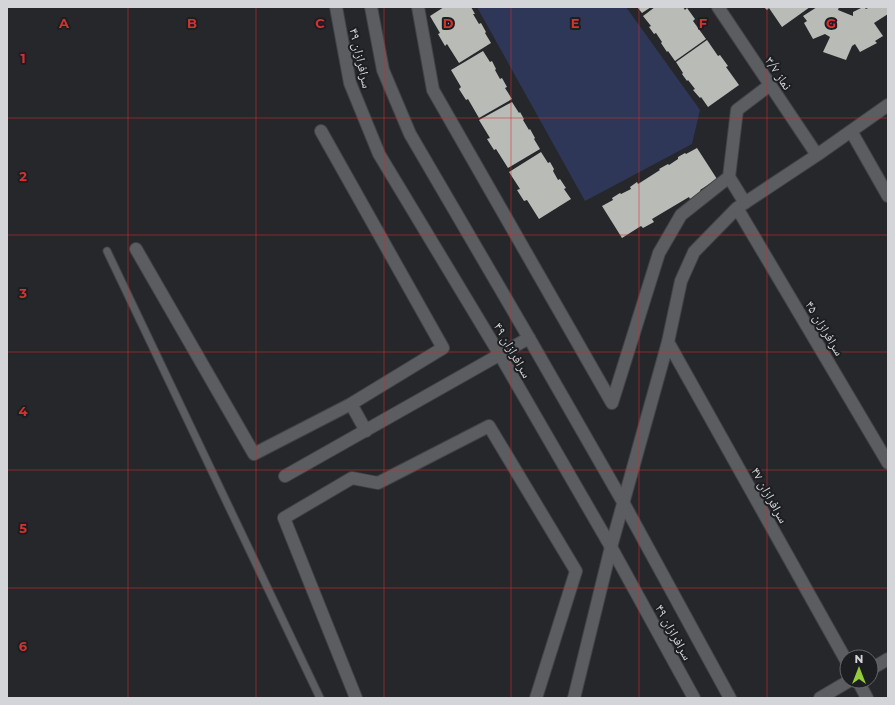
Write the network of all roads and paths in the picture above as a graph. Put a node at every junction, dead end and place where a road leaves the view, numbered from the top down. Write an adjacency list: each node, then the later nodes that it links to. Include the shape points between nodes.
1 (336, 7): 17 (street, سرافرازان ۴۹, via 350,83 379,154)
2 (371, 7): 15 (street, سرافرازان ۴۹, via 383,70 410,134)
3 (418, 7): 10 (street, via 433,90 612,403 659,253 681,215)
4 (718, 7): 5 (street, نماز ۳/۷)
5 (770, 86): 9 (street, نماز ۳/۷); 10 (street, via 737,110)
6 (888, 105): 8 (street)
7 (321, 131): 18 (street, via 443,348)
8 (851, 131): 9 (street); 11 (street)
9 (817, 155): 12 (street)
10 (729, 177): 12 (street, سرافرازان ۴۵)
11 (888, 196)
12 (741, 205): 16 (street, via 694,252 681,281); 20 (street, سرافرازان ۴۵)
13 (136, 249): 18 (street, via 254,454)
14 (108, 251): 30 (lane)
15 (530, 338): 17 (street); 22 (street, سرافرازان ۴۹)
16 (668, 342): 22 (street); 24 (street, سرافرازان ۴۷)
17 (500, 355): 19 (street); 23 (street, سرافرازان ۴۹)
18 (351, 404): 19 (street)
19 (366, 431): 21 (street)
20 (888, 463)
21 (285, 476)
22 (623, 502): 23 (street); 34 (street, سرافرازان ۴۹)
23 (611, 547): 29 (street); 33 (street, سرافرازان ۴۹)
24 (840, 649)
25 (888, 659): 26 (street)
26 (879, 664)
27 (839, 687): 35 (street)
28 (862, 689): 36 (street)
29 (575, 697)
30 (320, 698)
31 (356, 698): 32 (street, via 284,518 352,478 378,483 489,426 576,571)
32 (536, 698)
33 (694, 698)
34 (730, 698)
35 (820, 698)
36 (867, 698)

